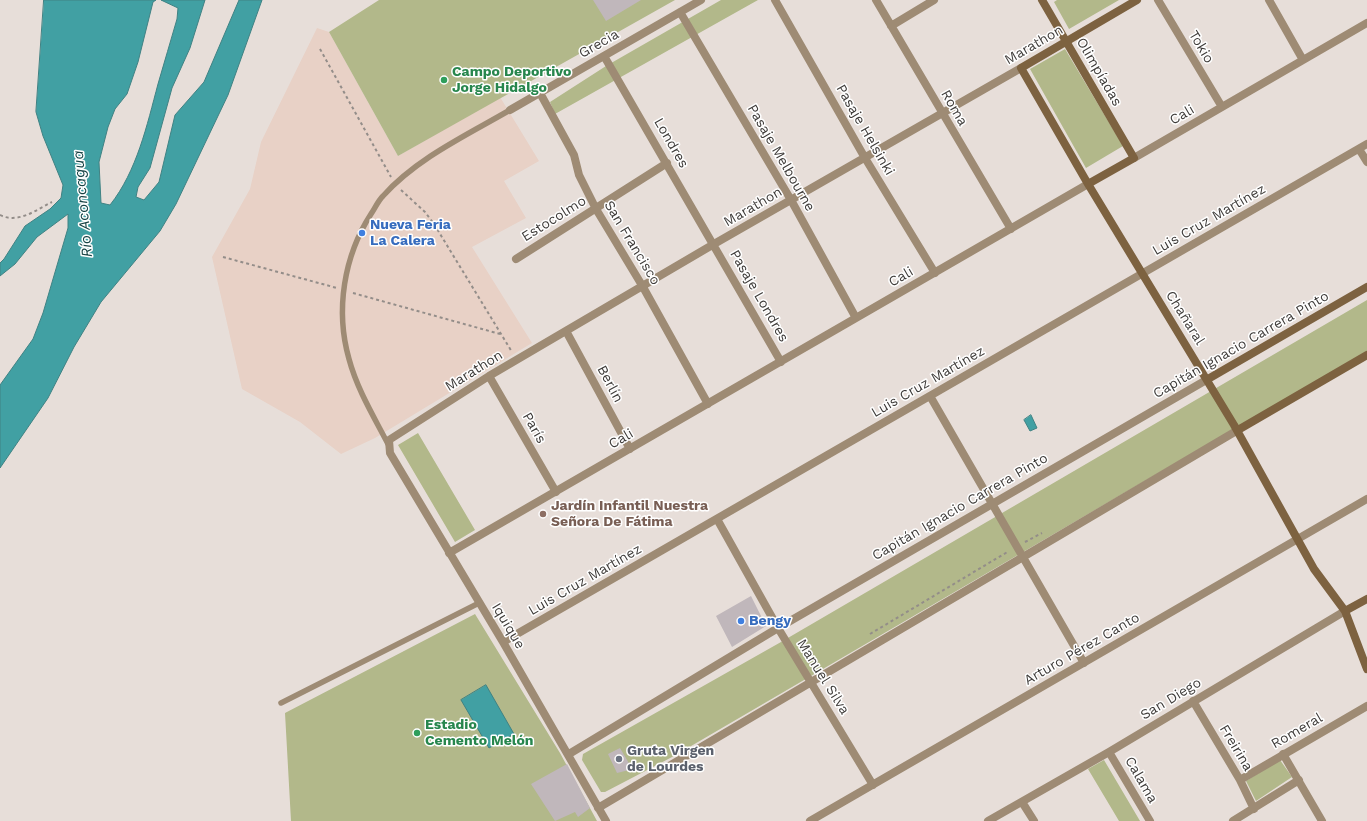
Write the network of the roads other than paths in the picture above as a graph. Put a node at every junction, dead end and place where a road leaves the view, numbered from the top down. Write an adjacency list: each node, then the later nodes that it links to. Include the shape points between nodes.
1 (701, 0): 9 (street, Grecia)
2 (775, 0): 22 (street, Pasaje Helsinki)
3 (876, 0): 11 (street, Roma)
4 (934, 0): 11 (street)
5 (1042, 0): 12 (street, Olimpíadas)
6 (1137, 0): 12 (street, Marathon)
7 (1158, 0): 17 (street, Tokio)
8 (1269, 0): 14 (street)
9 (680, 12): 13 (street, Grecia); 27 (street, Pasaje Melbourne)
10 (1367, 23): 14 (street, Cali)
11 (891, 26): 19 (street, Roma)
12 (1066, 41): 15 (street, Marathon); 23 (street, Olimpíadas)
13 (604, 56): 16 (street, Grecia); 25 (street, Londres)
14 (1303, 60): 17 (street, Cali)
15 (1021, 68): 19 (street, Marathon); 26 (street, Chañaral)
16 (540, 93): 18 (street, Grecia); 28 (street, San Francisco, via 574,155 579,175)
17 (1222, 107): 23 (street, Cali)
18 (510, 110): 45 (lane, via 412,169 382,196 363,226 352,252 343,290 342,328 349,360 363,395)
19 (942, 113): 22 (street, Marathon); 29 (street, Roma)
20 (1367, 144): 21 (street, Luis Cruz Martínez)
21 (1359, 149): 24 (street); 33 (street, Luis Cruz Martínez)
22 (866, 158): 27 (street, Marathon); 32 (street, Pasaje Helsinki)
23 (1134, 158): 26 (street, Cali)
24 (1367, 162)
25 (667, 163): 28 (street, Estocolmo); 30 (street, Londres)
26 (1088, 184): 29 (street, Cali); 33 (street, Chañaral)
27 (791, 200): 30 (street, Marathon); 36 (street, Pasaje Melbourne)
28 (596, 209): 31 (street, Estocolmo); 34 (street, San Francisco)
29 (1011, 229): 32 (street, Cali)
30 (714, 244): 34 (street, Marathon); 39 (street, Pasaje Londres)
31 (516, 259)
32 (935, 273): 36 (street, Cali)
33 (1142, 274): 41 (street, Chañaral); 42 (street, Luis Cruz Martínez)
34 (643, 287): 37 (street, Marathon); 43 (street, San Francisco)
35 (1367, 287): 41 (street, Capitán Ignacio Carrera Pinto)
36 (856, 318): 39 (street, Cali)
37 (566, 331): 40 (street, Marathon); 46 (street, Berlín)
38 (1367, 355): 44 (street)
39 (781, 362): 43 (street, Cali)
40 (489, 376): 45 (street, Marathon, via 393,437); 47 (street, París)
41 (1208, 379): 44 (street, Chañaral); 49 (street, Capitán Ignacio Carrera Pinto)
42 (930, 396): 49 (street); 50 (street, Luis Cruz Martínez)
43 (708, 404): 46 (street, Cali)
44 (1238, 430): 51 (street, Chañaral); 53 (street)
45 (388, 444): 52 (street, Iquique, via 390,452)
46 (630, 449): 47 (street, Cali)
47 (556, 492): 52 (street, Cali)
48 (1367, 499): 51 (street, Arturo Pérez Canto)
49 (993, 504): 53 (street); 57 (street, Capitán Ignacio Carrera Pinto)
50 (717, 519): 57 (street, Manuel Silva); 58 (street, Luis Cruz Martínez)
51 (1298, 539): 56 (street, Chañaral, via 1326,587); 59 (street, Arturo Pérez Canto)
52 (449, 553): 55 (street, Iquique)
53 (1024, 558): 59 (street); 61 (street)
54 (1367, 599): 56 (street, San Diego)
55 (479, 603): 58 (street, Iquique); 63 (lane)
56 (1345, 612): 60 (street, Chañaral); 62 (street, San Diego)
57 (778, 628): 61 (street, Manuel Silva); 66 (street, Capitán Ignacio Carrera Pinto)
58 (503, 642): 66 (street, Iquique)
59 (1084, 662): 70 (street, Arturo Pérez Canto)
60 (1367, 669)
61 (812, 681): 70 (street, Manuel Silva); 72 (street)
62 (1193, 701): 65 (street, San Diego); 68 (street, Freirina)
63 (281, 703)
64 (1367, 706): 67 (street, Romeral)
65 (1109, 752): 71 (street, San Diego); 78 (street, Calama)
66 (569, 754): 72 (street, Iquique)
67 (1283, 754): 68 (street, Romeral); 69 (street)
68 (1240, 780): 73 (street, Freirina)
69 (1299, 780): 73 (street); 80 (street)
70 (873, 784): 75 (street, Arturo Pérez Canto)
71 (1022, 802): 76 (street, San Diego); 77 (street)
72 (598, 808): 74 (street, Iquique)
73 (1254, 809): 79 (street)
74 (606, 821)
75 (810, 821)
76 (988, 821)
77 (1034, 821)
78 (1150, 821)
79 (1233, 821)
80 (1322, 821)

